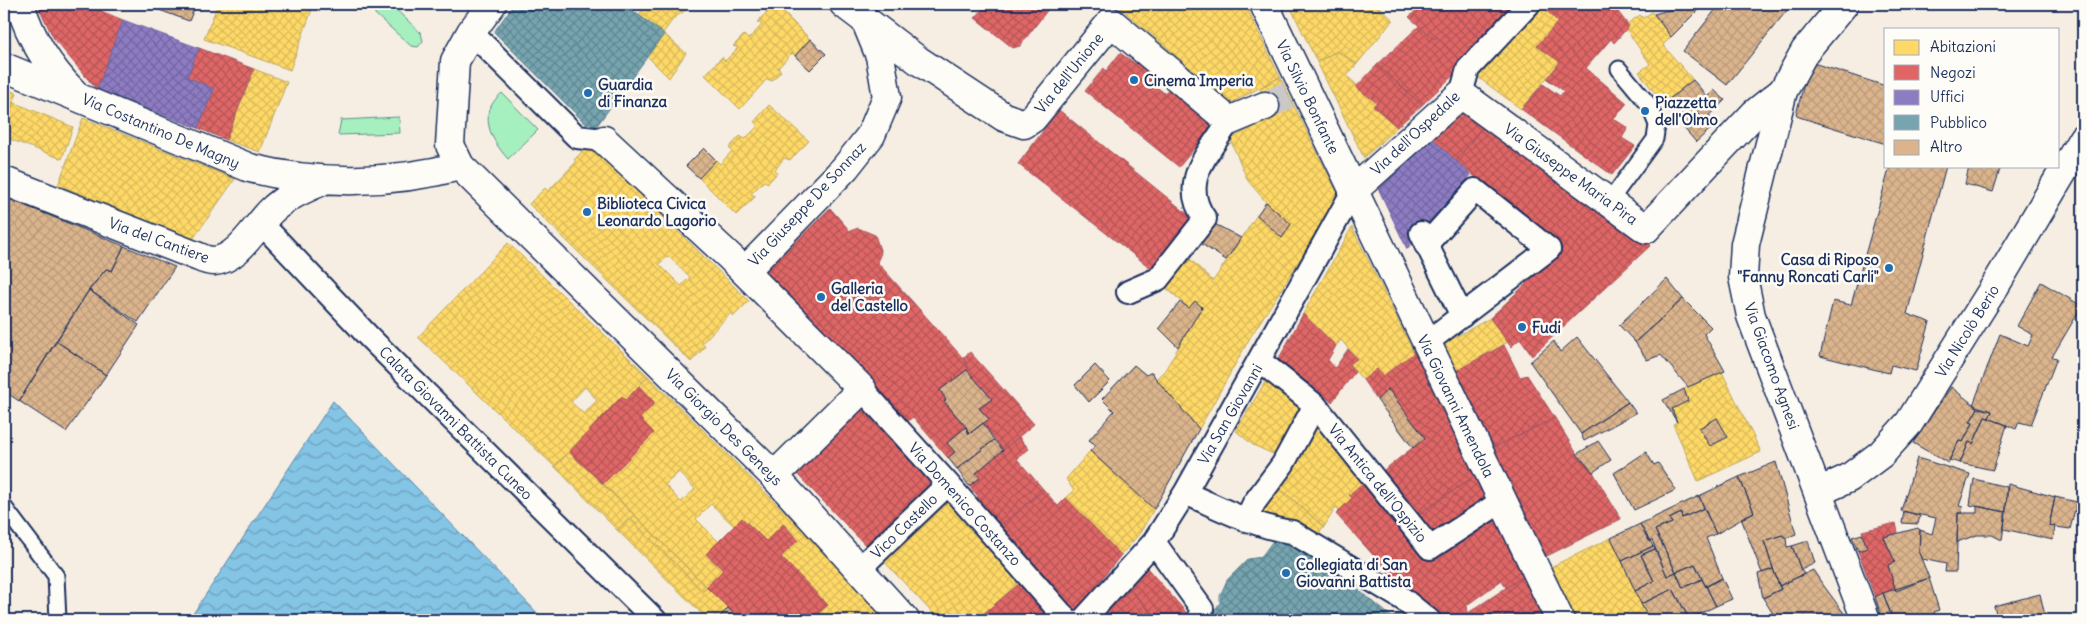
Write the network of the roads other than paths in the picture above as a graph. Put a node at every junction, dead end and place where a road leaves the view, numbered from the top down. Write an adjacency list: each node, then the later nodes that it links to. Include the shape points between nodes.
1 (20, 4): 14 (main road, Via Costantino De Magny, via 46,59 58,78)
2 (492, 4): 8 (main road)
3 (844, 4): 7 (main road, Via Giuseppe De Sonnaz)
4 (1264, 4): 13 (main road, Via Silvio Bonfante)
5 (1529, 4): 12 (street, Via dell'Ospedale, via 1468,69)
6 (1844, 4): 11 (main road, Via Giacomo Agnesi, via 1805,51)
7 (866, 22): 15 (main road, Via dell'Unione, via 1004,118 1024,124 1064,82 1111,22); 24 (main road, Via Giuseppe De Sonnaz, via 880,56 887,97 871,135 845,168)
8 (471, 32): 17 (street, via 577,137); 18 (main road, via 455,61 450,145)
9 (4, 67): 14 (main road)
10 (1618, 69): 22 (lane, via 1650,105 1657,125 1655,139)
11 (1783, 91): 22 (main road, Via Giuseppe Maria Pira, via 1754,114 1646,229); 33 (main road, Via Giacomo Agnesi, via 1745,244 1743,277 1751,316)
12 (1461, 94): 21 (main road, Via dell'Ospedale); 22 (main road, Via Giuseppe Maria Pira)
13 (1286, 96): 15 (main road); 21 (main road, Via Silvio Bonfante)
14 (78, 98): 20 (main road, Via Costantino De Magny, via 250,168 285,177)
15 (1229, 120): 25 (street, via 1194,175 1196,203 1205,219 1158,279)
16 (2083, 138): 33 (main road, Via Nicolò Berio, via 1996,286 1909,423 1881,454 1849,478)
17 (604, 140): 24 (main road)
18 (460, 166): 20 (main road, Via Costantino De Magny, via 405,178); 31 (main road, Via Giorgio Des Geneys)
19 (4, 180): 23 (main road, Via del Cantiere, via 199,258 214,261 236,250)
20 (324, 180): 23 (main road, Via del Cantiere, via 294,193)
21 (1353, 191): 27 (main road, Via Giovanni Amendola); 28 (street, Via San Giovanni)
22 (1609, 202)
23 (261, 223): 41 (street, Calata Giovanni Battista Cuneo, via 370,338)
24 (745, 271): 29 (main road)
25 (1128, 292)
26 (1462, 316): 26 (street, via 1549,249 1475,190 1424,239); 27 (street)
27 (1426, 343): 35 (main road, Via Giovanni Amendola)
28 (1260, 361): 30 (street, Via Antica dell'Ospizio); 34 (street, Via San Giovanni)
29 (862, 389): 31 (main road); 32 (street, Via Domenico Costanzo)
30 (1315, 405): 35 (street, Via Antica dell'Ospizio, via 1430,548); 37 (street, via 1287,459 1254,503)
31 (774, 476): 39 (main road, Via Giorgio Des Geneys)
32 (948, 484): 39 (street, Vico Castello); 43 (street, Via Domenico Costanzo)
33 (1818, 492): 48 (main road, Via Giacomo Agnesi)
34 (1185, 494): 37 (street); 38 (street, Via San Giovanni)
35 (1502, 501): 47 (main road, Via Giovanni Amendola)
36 (4, 507): 40 (lane, via 56,576)
37 (1246, 520): 46 (street, via 1292,532 1403,600)
38 (1154, 542): 44 (street, Via San Giovanni); 45 (street, via 1202,609)
39 (860, 568): 42 (main road, Via Giorgio Des Geneys)
40 (58, 620)
41 (655, 620)
42 (905, 620)
43 (1067, 620)
44 (1083, 620)
45 (1198, 620)
46 (1429, 620)
47 (1560, 620)
48 (1866, 620)

